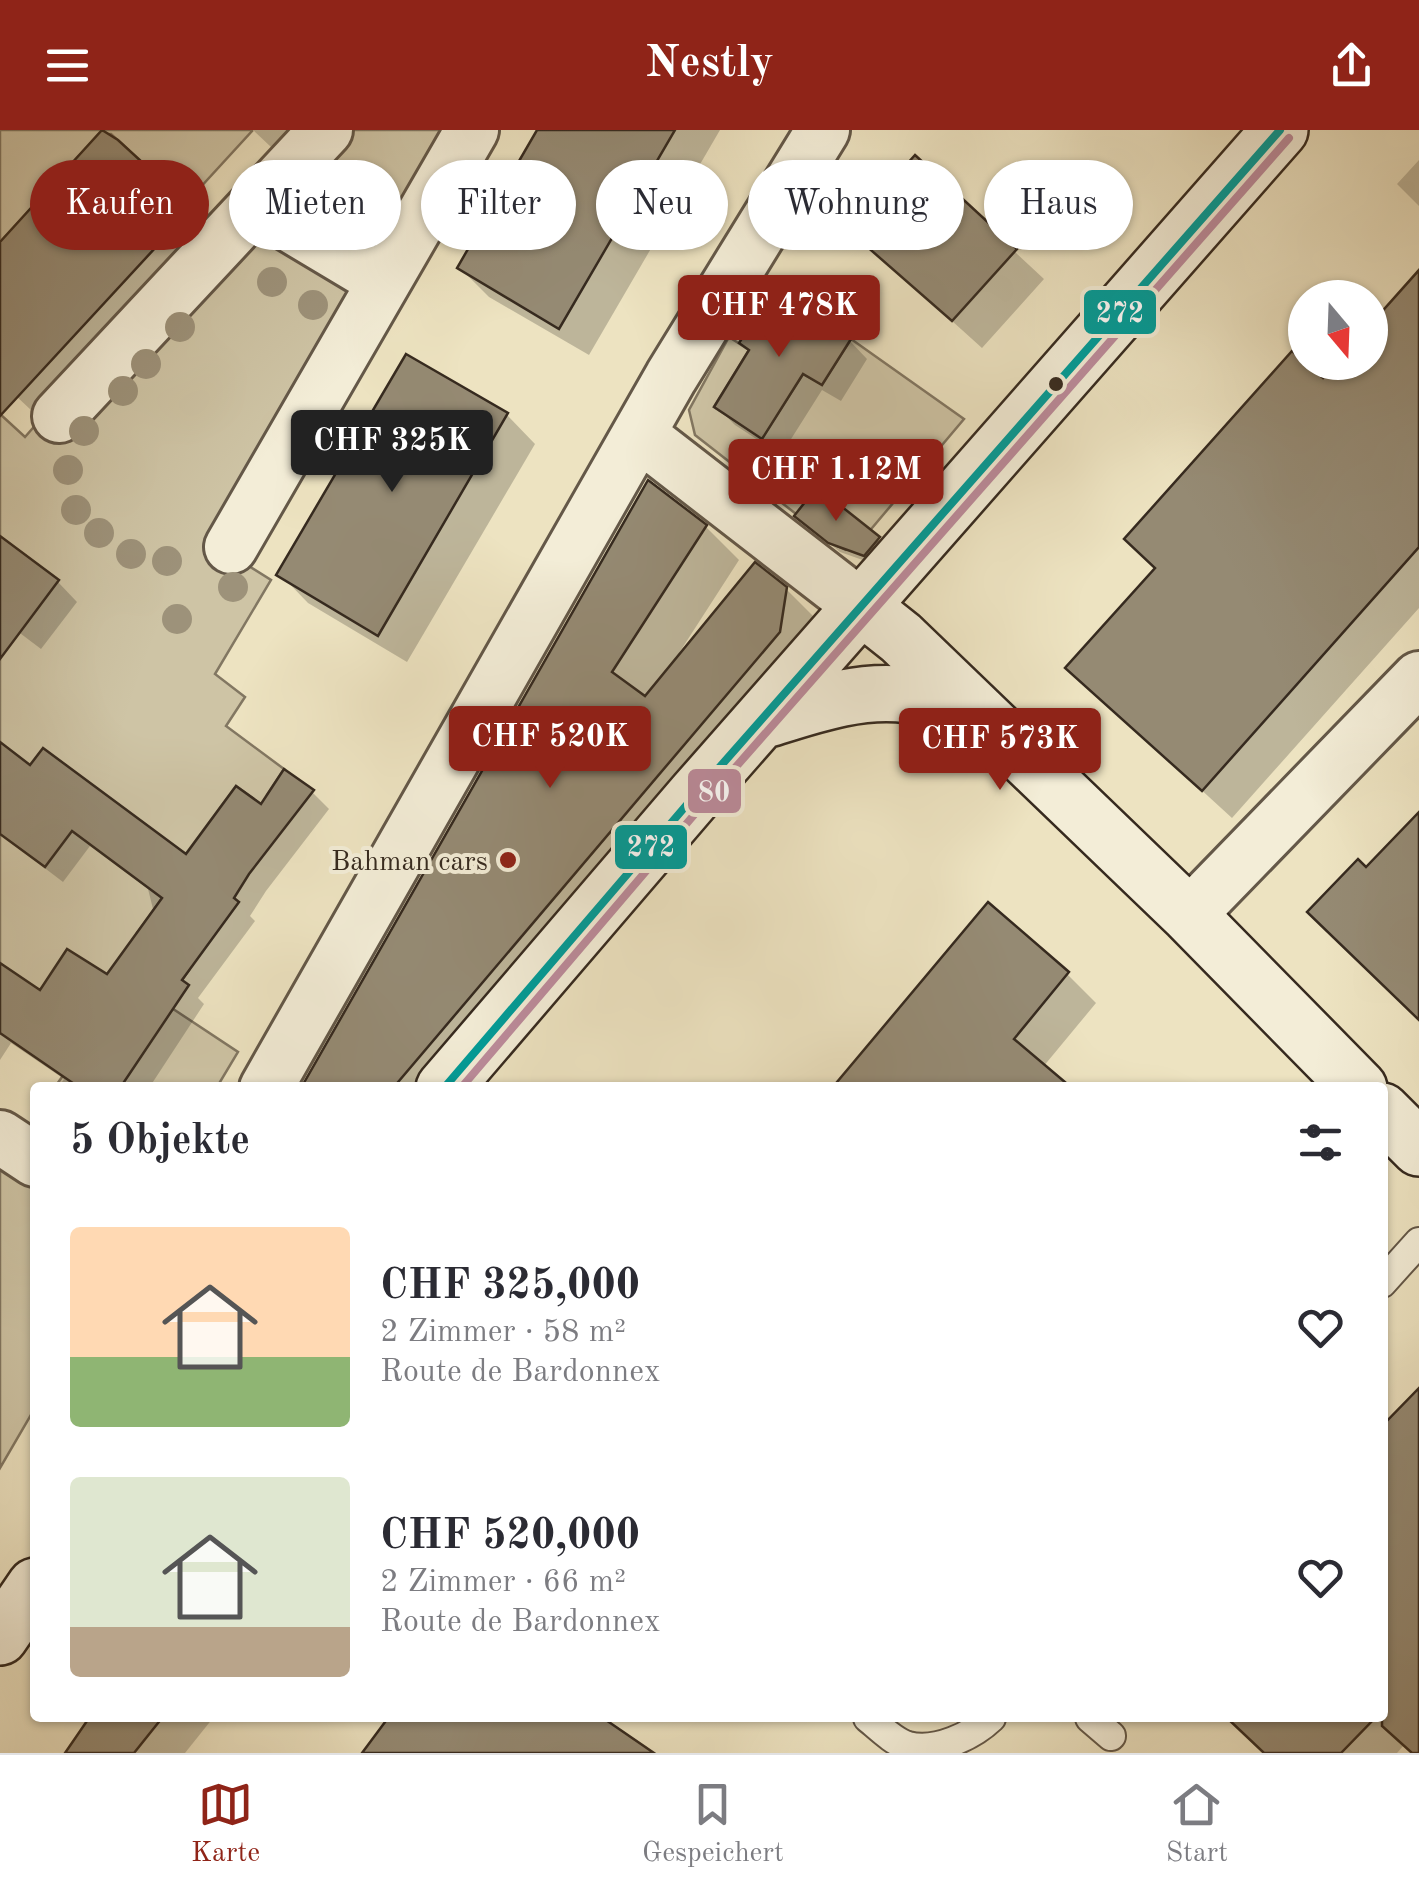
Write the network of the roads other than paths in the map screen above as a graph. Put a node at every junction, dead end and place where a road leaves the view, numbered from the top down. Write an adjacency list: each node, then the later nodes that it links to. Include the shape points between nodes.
1 (326, 130): 5 (street)
2 (472, 130): 8 (street)
3 (823, 130): 10 (street)
4 (1280, 130): 12 (main road)
5 (298, 160)
6 (229, 235): 9 (street)
7 (331, 250): 8 (street)
8 (383, 281): 11 (street)
9 (60, 416)
10 (640, 435): 12 (street); 17 (street)
11 (231, 547)
12 (862, 607): 14 (main road); 15 (main road)
13 (1419, 678): 16 (street)
14 (762, 721): 15 (main road, via 870,693 912,695); 18 (main road)
15 (995, 728): 16 (main road)
16 (1189, 915): 19 (main road)
17 (269, 1082)
18 (459, 1082)
19 (1348, 1082)
20 (1388, 1119): 22 (main road)
21 (0, 1138): 23 (street)
22 (1419, 1148)
23 (30, 1157)
24 (1419, 1242): 25 (lane)
25 (1388, 1276)
26 (30, 1593): 27 (main road)
27 (0, 1636)
28 (874, 1722): 29 (lane, via 908,1746 936,1746)
29 (985, 1722)

